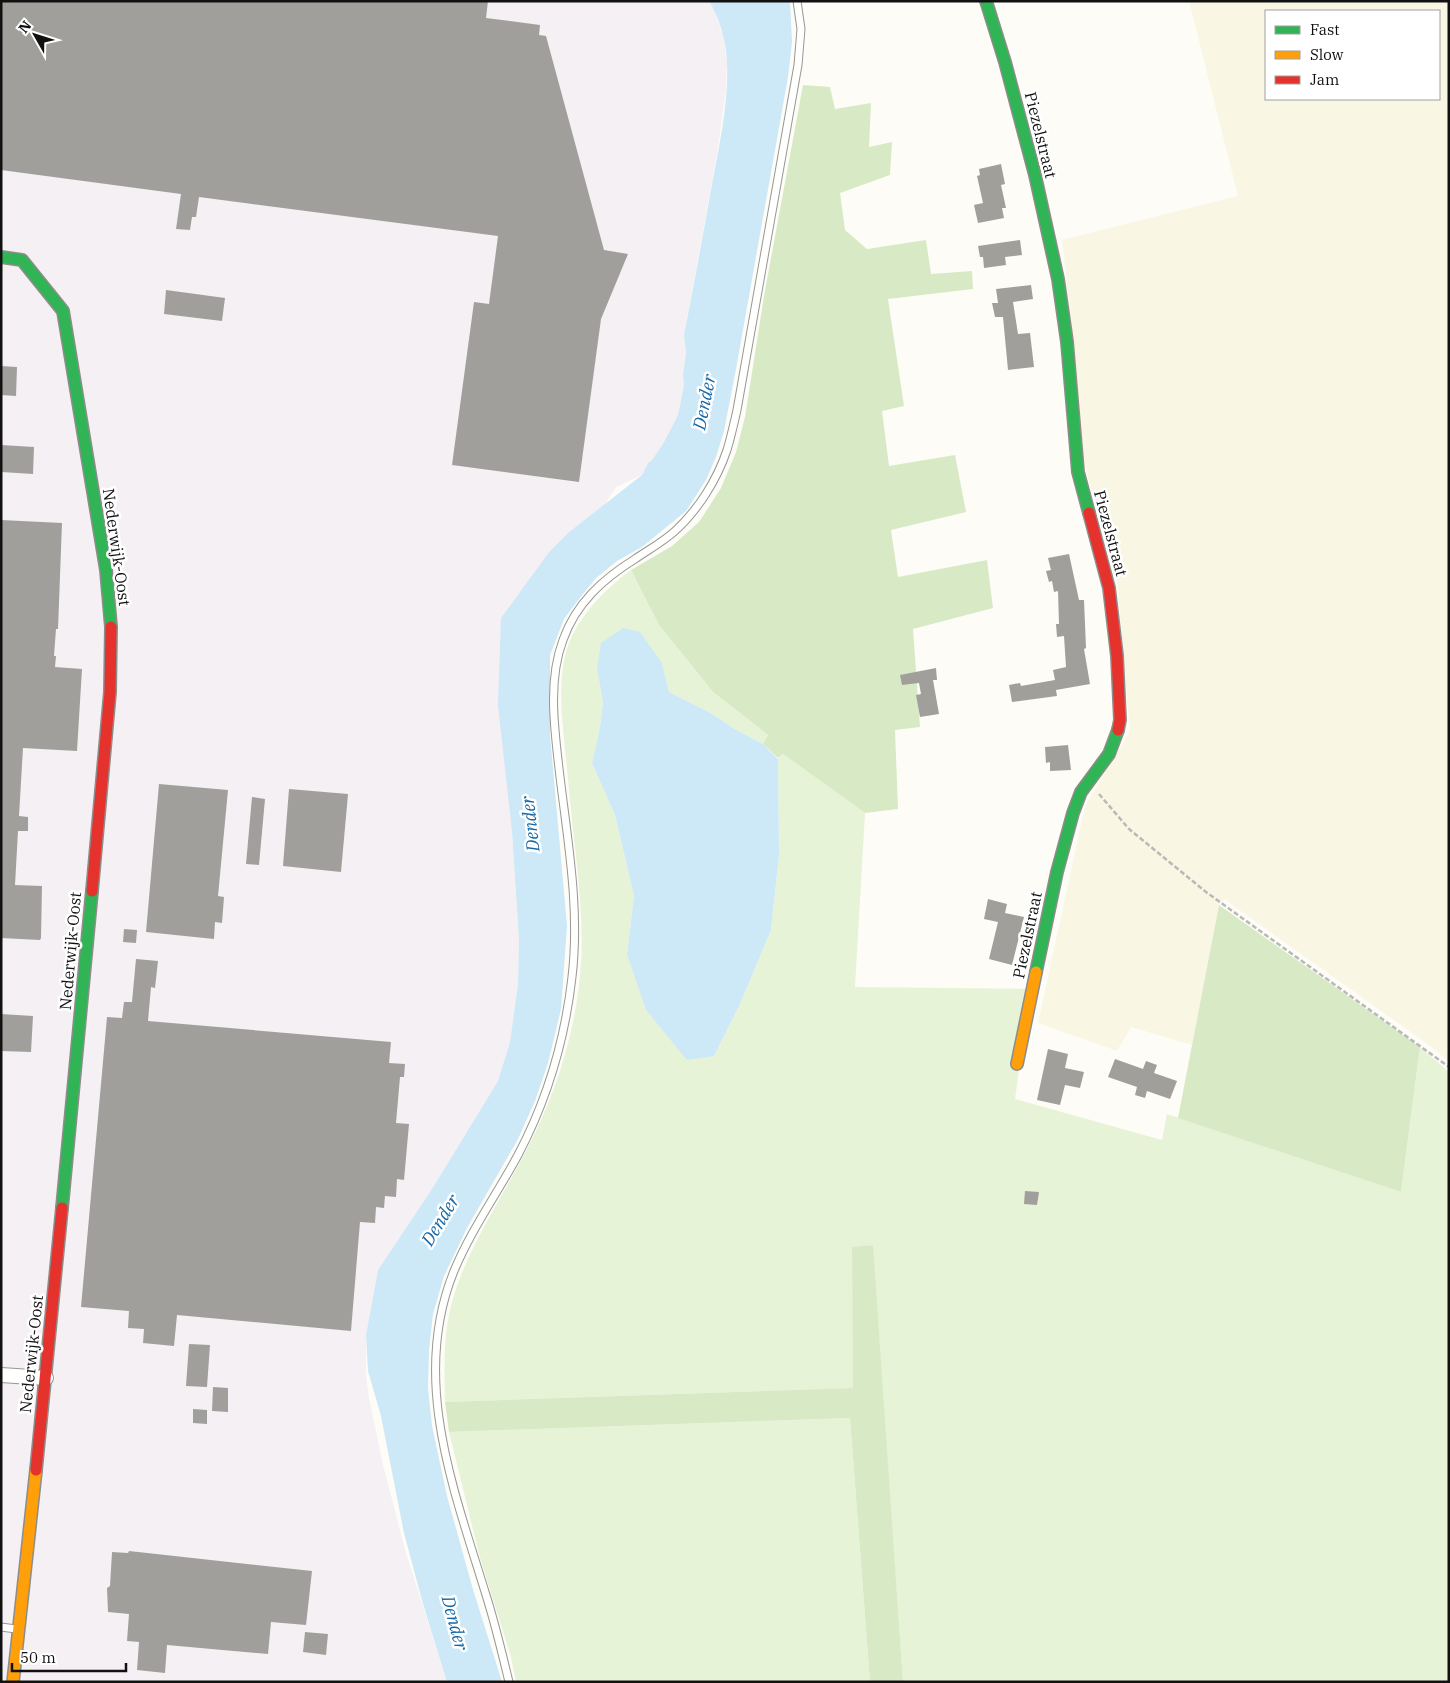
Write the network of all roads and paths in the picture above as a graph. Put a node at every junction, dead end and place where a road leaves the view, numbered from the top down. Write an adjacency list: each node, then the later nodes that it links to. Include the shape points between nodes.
1 (797, 1): 12 (lane, via 800,29 798,65 737,410 727,450 714,480 688,518 672,534 611,575 585,600 571,620 557,656 555,728 575,930 566,1016 548,1088 518,1156 463,1252 441,1317 435,1370 440,1429)
2 (986, 1): 4 (street, Piezelstraat, via 1035,175 1058,279 1078,472 1109,588 1120,720 1109,754)
3 (1, 257): 8 (street, Nederwijk-Oost, via 22,260 63,310 106,570 111,633 110,692)
4 (1087, 783): 5 (street, Piezelstraat, via 1064,842); 6 (path, via 1129,829 1206,892)
5 (1018, 1064)
6 (1449, 1067)
7 (1, 1376): 8 (street)
8 (46, 1378): 10 (street, Nederwijk-Oost)
9 (1, 1627): 10 (lane)
10 (19, 1629): 11 (street, Nederwijk-Oost)
11 (13, 1682)
12 (510, 1682)

